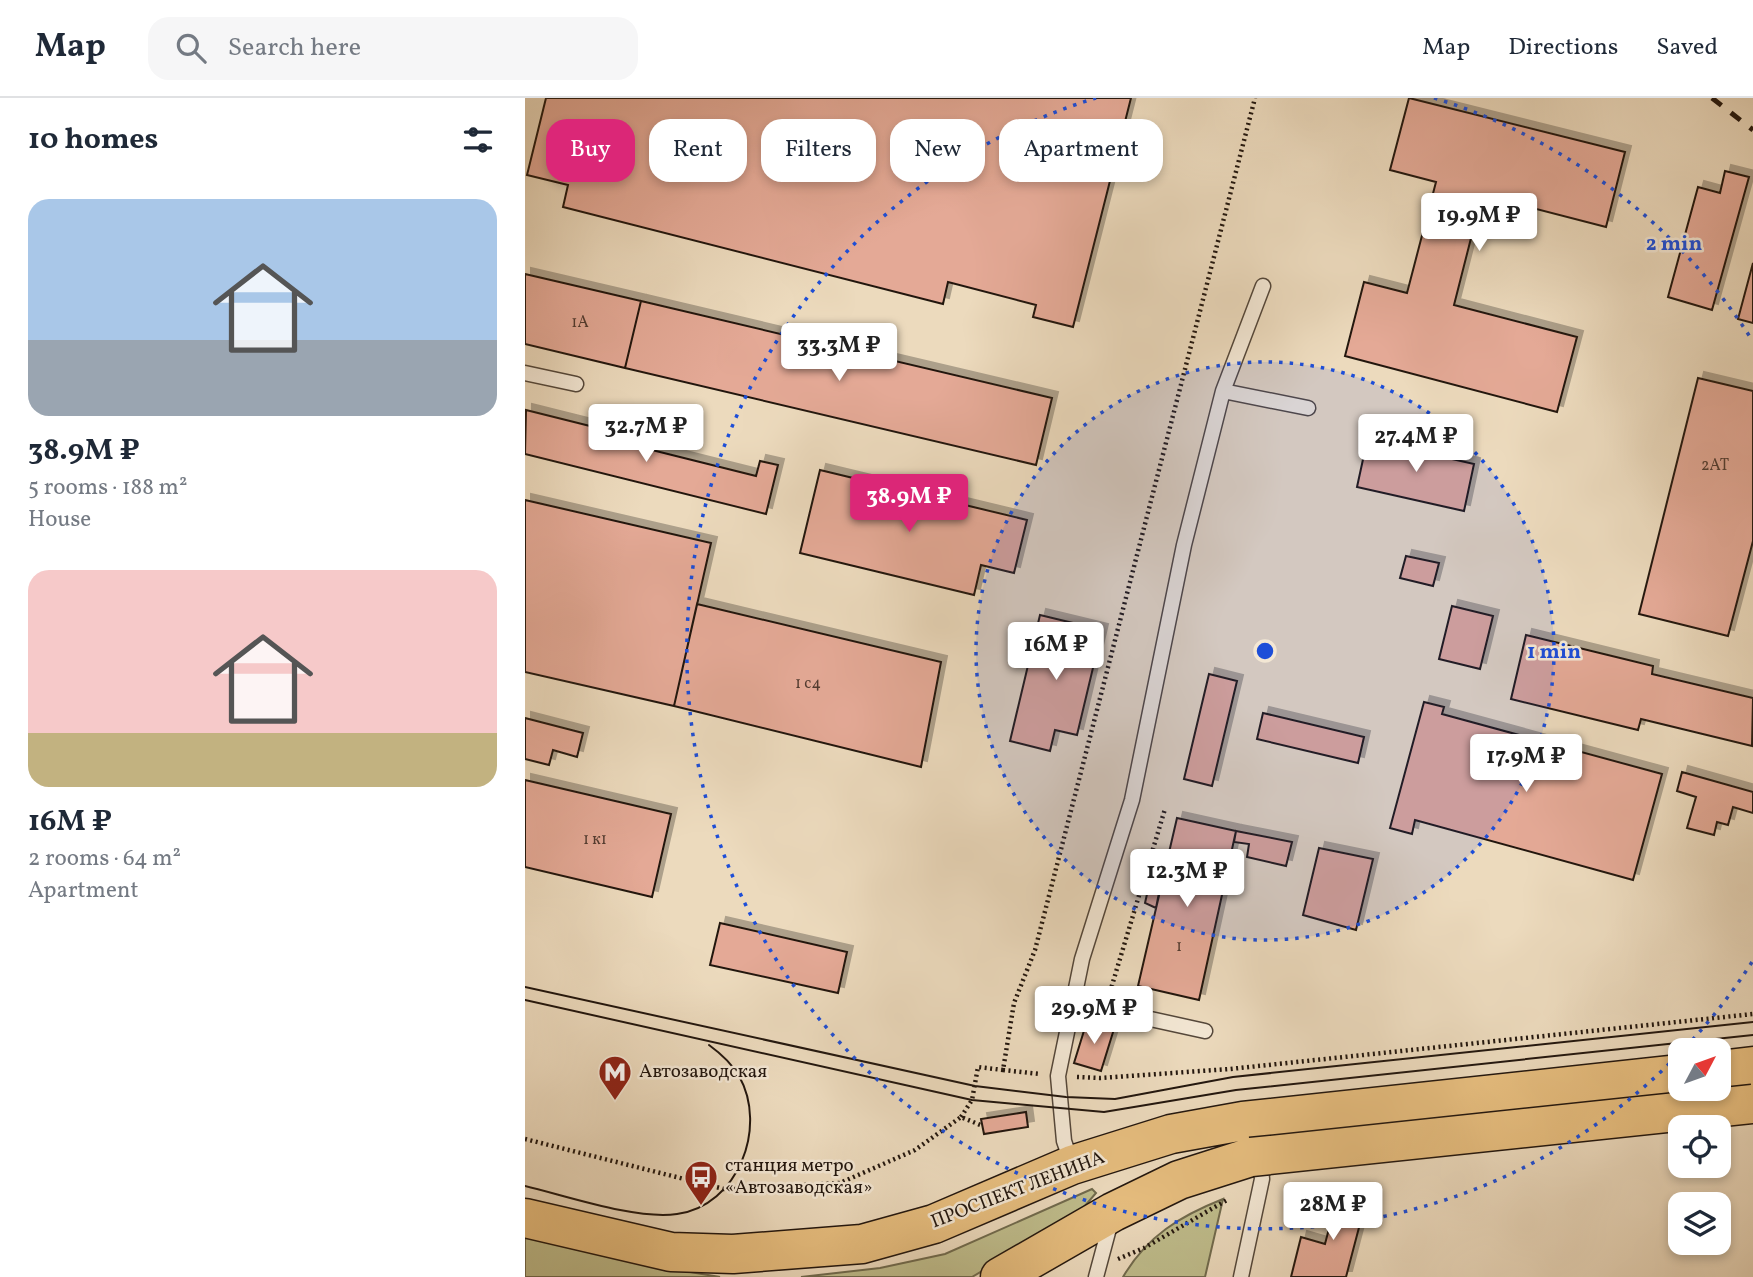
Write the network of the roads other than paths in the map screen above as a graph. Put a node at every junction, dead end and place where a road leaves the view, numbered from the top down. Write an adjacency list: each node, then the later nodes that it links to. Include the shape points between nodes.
1 (1263, 286): 4 (lane)
2 (525, 373): 3 (lane)
3 (576, 384)
4 (1223, 391): 5 (lane); 6 (lane, via 1184,545 1132,800)
5 (1308, 408)
6 (1073, 1002): 7 (lane); 13 (lane, via 1058,1076 1064,1140)
7 (1205, 1031)
8 (1753, 1066): 9 (main road)
9 (1731, 1069)
10 (1668, 1076): 12 (main road, ПРОСПЕКТ ЛЕНИНА)
11 (1753, 1104): 12 (main road, ПРОСПЕКТ ЛЕНИНА, bridge)
12 (1253, 1157): 13 (main road, ПРОСПЕКТ ЛЕНИНА, via 1171,1134); 14 (main road, ПРОСПЕКТ ЛЕНИНА, via 1179,1180); 18 (lane)
13 (1084, 1162): 14 (main road, via 1107,1163 1117,1174 1122,1190); 15 (main road, ПРОСПЕКТ ЛЕНИНА, via 934,1224 862,1244 793,1251 671,1252)
14 (1113, 1212): 16 (lane); 17 (main road, ПРОСПЕКТ ЛЕНИНА)
15 (525, 1217)
16 (1098, 1272)
17 (1000, 1277)
18 (1241, 1277)

